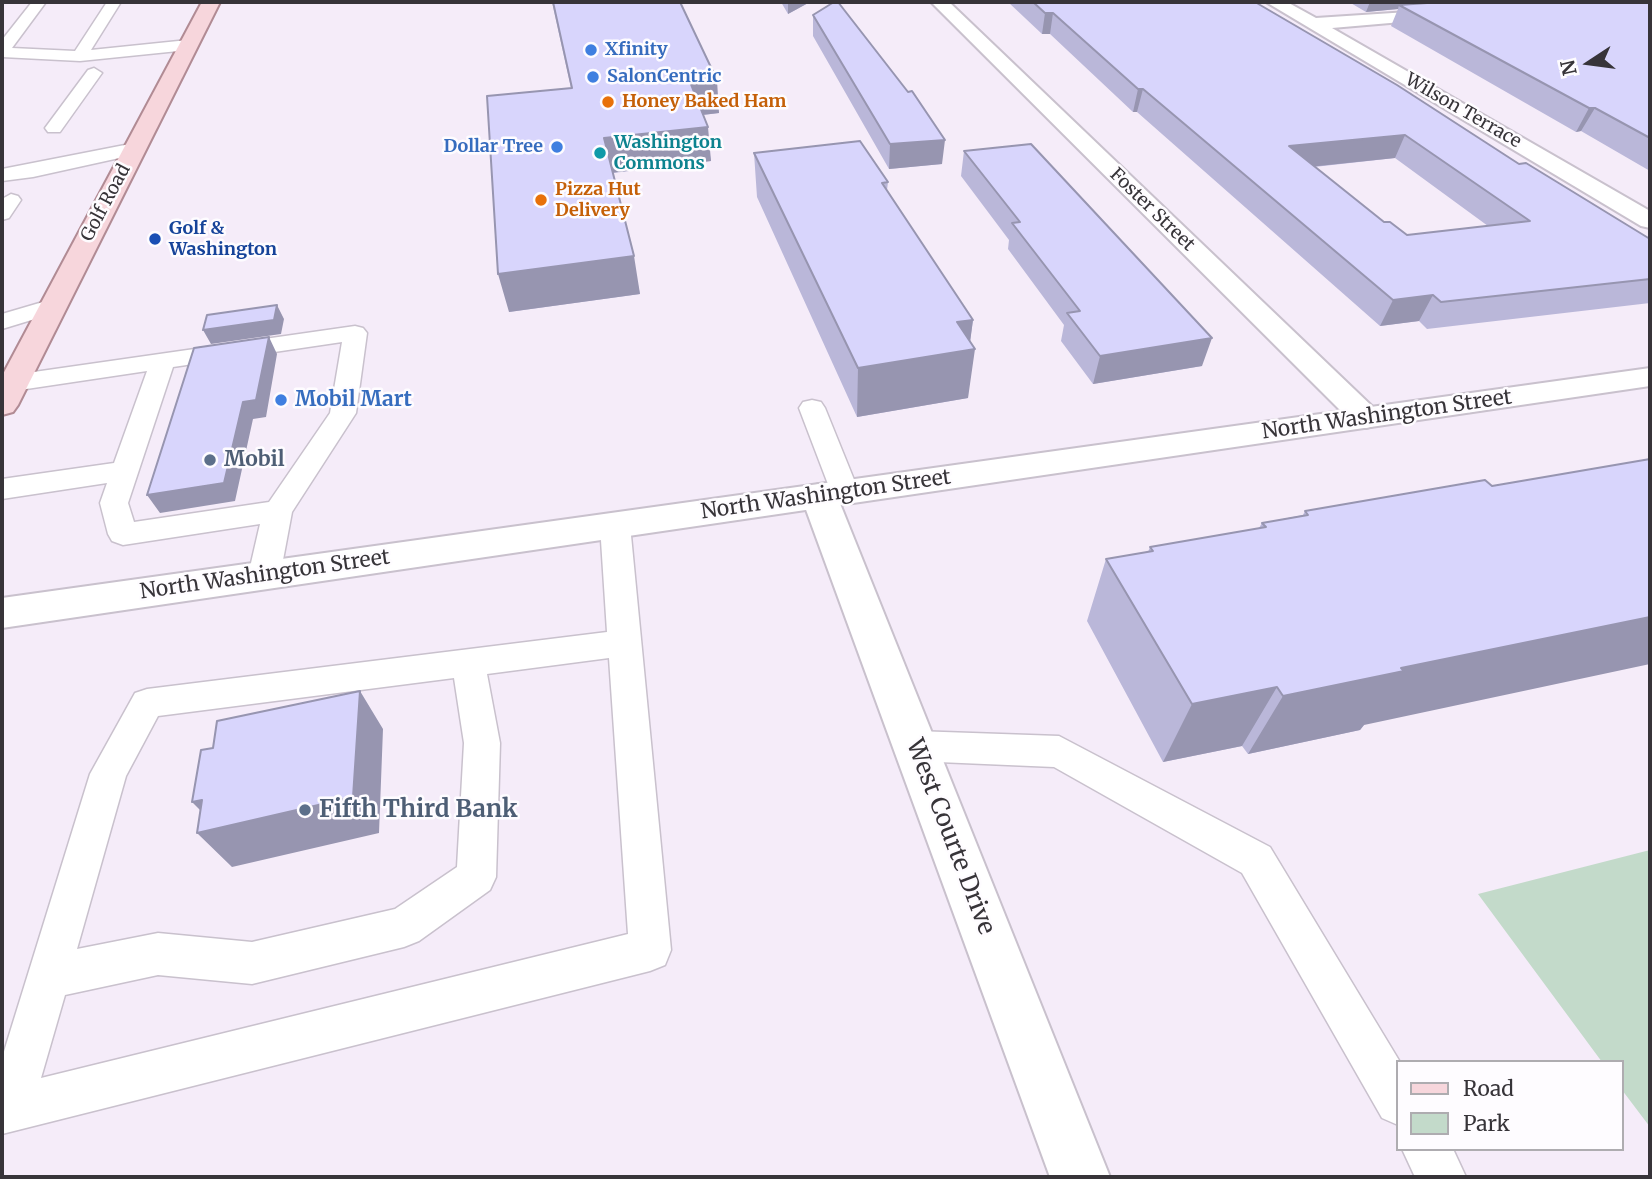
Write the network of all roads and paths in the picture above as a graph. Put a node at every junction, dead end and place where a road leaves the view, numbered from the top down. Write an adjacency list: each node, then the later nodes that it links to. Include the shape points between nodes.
1 (39, 2): 9 (lane)
2 (114, 2): 10 (lane)
3 (211, 2): 8 (main road, Golf Road)
4 (939, 2): 23 (street, Foster Street)
5 (1275, 2): 7 (street, Wilson Terrace)
6 (1465, 12): 7 (street)
7 (1313, 24): 16 (street, Wilson Terrace)
8 (188, 46): 10 (lane); 13 (main road, Golf Road)
9 (2, 51): 10 (lane)
10 (80, 56)
11 (94, 73): 12 (lane)
12 (54, 128)
13 (135, 149): 14 (lane); 15 (lane); 17 (main road, Golf Road)
14 (14, 155)
15 (2, 175)
16 (1650, 221)
17 (53, 306): 18 (lane); 21 (main road, Golf Road)
18 (2, 322)
19 (163, 360): 21 (lane); 24 (lane); 27 (lane, via 355,333 343,413)
20 (1650, 377): 23 (street, North Washington Street)
21 (6, 390)
22 (812, 408): 26 (lane)
23 (1366, 418): 26 (street, North Washington Street)
24 (125, 471): 25 (lane); 27 (lane, via 114,503 123,534)
25 (2, 489)
26 (832, 494): 28 (street, North Washington Street); 33 (street, West Courte Drive)
27 (278, 511): 29 (lane)
28 (615, 525): 29 (street, North Washington Street); 31 (lane)
29 (264, 576): 30 (street, North Washington Street)
30 (2, 613)
31 (625, 643): 32 (lane); 36 (lane, via 650,950)
32 (468, 661): 34 (lane, via 147,703 108,774); 34 (lane, via 482,743 475,877 404,927 252,964 158,954)
33 (915, 746): 35 (lane, via 1059,752 1256,860); 38 (street, West Courte Drive)
34 (48, 977): 36 (lane)
35 (1396, 1099)
36 (5, 1110)
37 (1427, 1151): 39 (lane)
38 (1080, 1177)
39 (1442, 1177)

